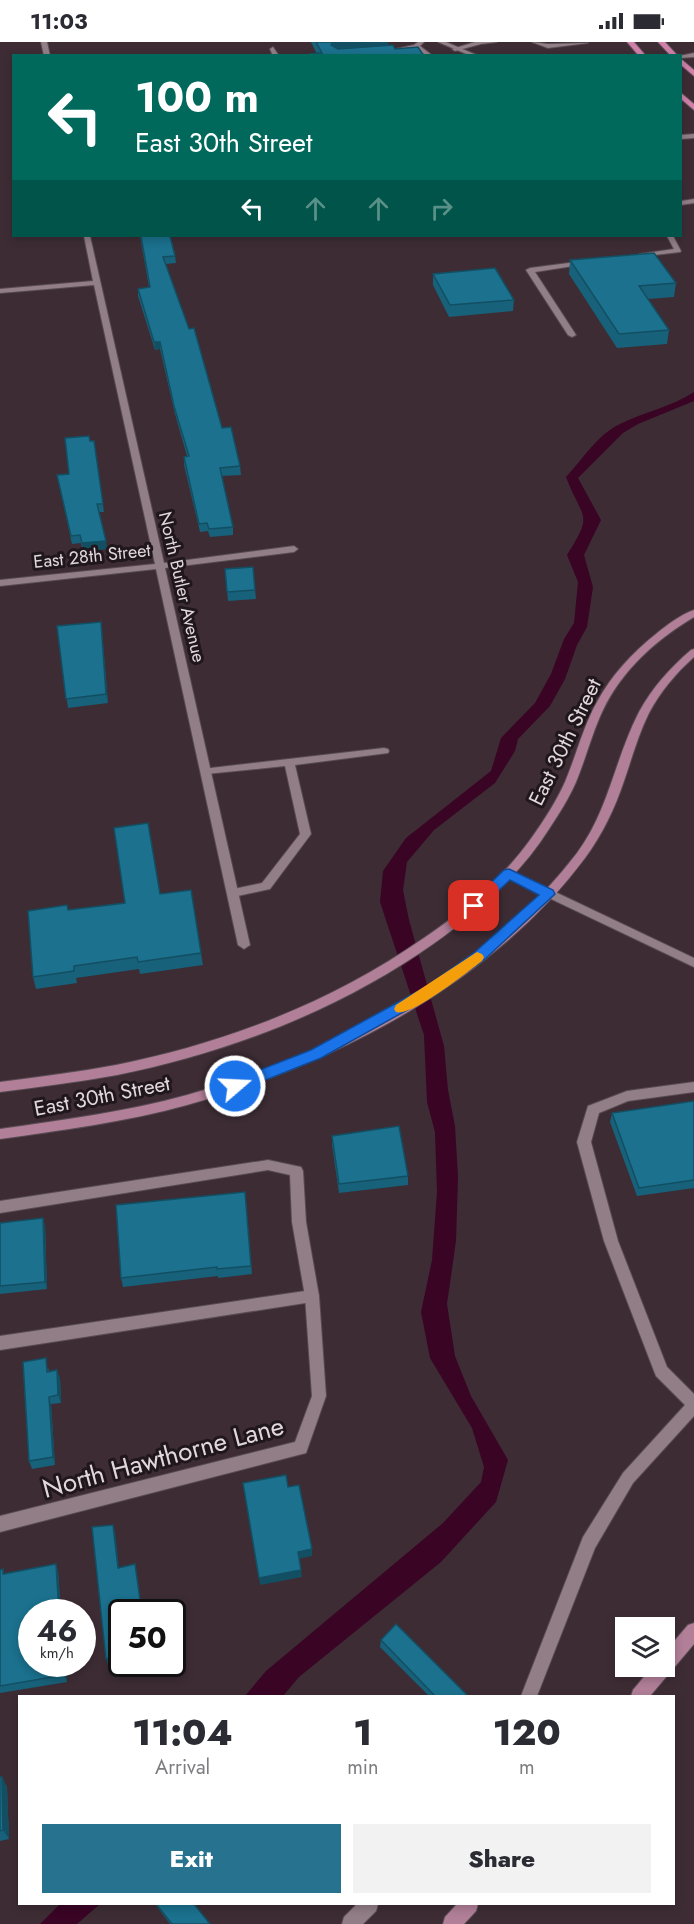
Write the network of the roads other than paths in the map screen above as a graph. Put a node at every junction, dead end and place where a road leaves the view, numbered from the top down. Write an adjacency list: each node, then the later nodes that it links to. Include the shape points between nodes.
1 (441, 42): 11 (street)
2 (494, 42): 7 (street)
3 (535, 42): 9 (street)
4 (584, 42): 9 (street)
5 (630, 42): 15 (main road)
6 (661, 42): 16 (main road)
7 (478, 43): 11 (street)
8 (418, 44): 12 (street)
9 (546, 44)
10 (273, 49): 13 (street)
11 (455, 49): 14 (street)
12 (392, 50)
13 (275, 54)
14 (471, 54)
15 (641, 54)
16 (673, 54)
17 (682, 62): 18 (main road)
18 (694, 74)
19 (682, 97): 20 (main road)
20 (694, 108)
21 (87, 237): 25 (street, North Butler Avenue)
22 (671, 237): 23 (street, via 678,251)
23 (632, 257)
24 (598, 261): 27 (street, via 530,270)
25 (98, 283): 26 (street); 29 (street, North Butler Avenue)
26 (0, 291)
27 (572, 336)
28 (294, 549): 29 (street, East 28th Street)
29 (160, 566): 30 (street, East 28th Street); 35 (street, North Butler Avenue)
30 (0, 583)
31 (694, 613): 36 (main road, East 30th Street, via 661,635 619,676 592,724 558,807)
32 (694, 652): 38 (main road, East 30th Street, via 648,704 606,812 579,857)
33 (384, 751): 34 (street)
34 (289, 762): 35 (street); 37 (street, via 306,834 266,886)
35 (206, 771): 37 (street, North Butler Avenue)
36 (509, 874): 38 (street); 41 (main road, East 30th Street, via 440,933 390,966 327,1001 257,1031 134,1066)
37 (233, 893): 39 (street, North Butler Avenue)
38 (548, 894): 40 (street); 43 (main road, East 30th Street, via 454,975 343,1040 270,1073 185,1100)
39 (244, 945)
40 (694, 963)
41 (0, 1087)
42 (694, 1087): 47 (street, via 627,1096 593,1110 584,1142 611,1241 661,1371)
43 (0, 1134)
44 (0, 1207): 45 (street, North Hawthorne Lane, via 268,1165 296,1171 299,1222)
45 (312, 1296): 46 (street); 48 (street, North Hawthorne Lane, via 319,1396 301,1448)
46 (0, 1343)
47 (694, 1405): 52 (street, via 628,1478 589,1543)
48 (0, 1524)
49 (694, 1631): 50 (main road)
50 (675, 1653)
51 (655, 1677): 53 (main road)
52 (529, 1695)
53 (640, 1695)
54 (368, 1905): 56 (street)
55 (468, 1905): 57 (main road)
56 (351, 1924)
57 (452, 1924)

